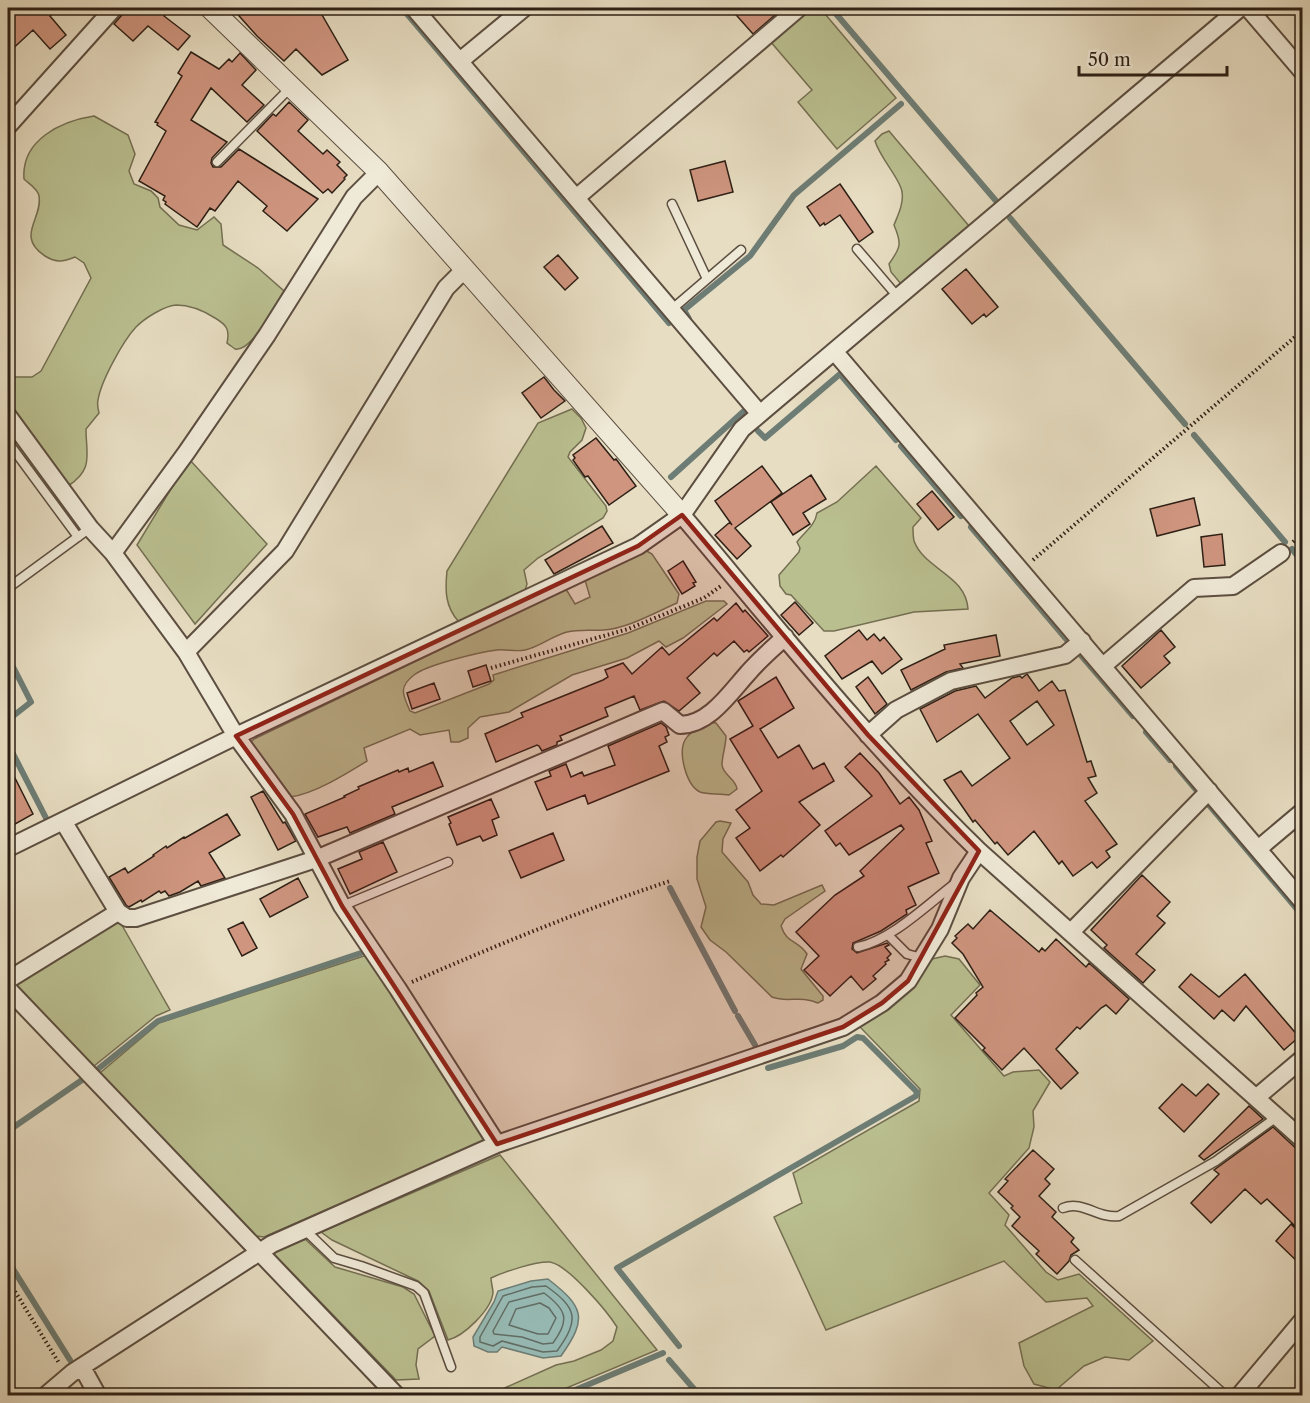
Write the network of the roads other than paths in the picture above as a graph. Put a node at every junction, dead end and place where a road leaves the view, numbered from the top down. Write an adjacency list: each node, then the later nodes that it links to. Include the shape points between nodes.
1 (114, 8): 11 (street)
2 (210, 8): 10 (street)
3 (414, 8): 8 (street)
4 (524, 8): 8 (street)
5 (799, 8): 14 (street)
6 (1240, 8): 20 (street)
7 (1248, 8): 9 (street)
8 (460, 61): 14 (street)
9 (1302, 71)
10 (291, 87): 12 (lane); 13 (street)
11 (8, 126)
12 (217, 162)
13 (380, 172): 18 (street); 28 (street, via 354,197 267,335)
14 (576, 198): 21 (street)
15 (672, 204): 19 (lane)
16 (857, 249): 20 (lane)
17 (741, 250): 19 (lane)
18 (465, 269): 26 (street); 33 (street, via 446,288 285,551)
19 (706, 279): 21 (lane)
20 (898, 297): 22 (street)
21 (671, 310): 23 (street)
22 (834, 351): 23 (street); 32 (street)
23 (760, 414): 26 (street, via 742,429)
24 (8, 416): 27 (street)
25 (8, 442): 27 (lane)
26 (682, 515): 31 (street); 36 (street, via 638,546)
27 (84, 532): 28 (street); 30 (lane)
28 (113, 553): 33 (street)
29 (1281, 553): 34 (street, via 1233,586 1194,588)
30 (8, 588)
31 (784, 637): 35 (street); 43 (street, via 721,705 689,725 680,725 663,711)
32 (1082, 641): 34 (street); 35 (street, via 1065,656 951,681 897,710)
33 (186, 652): 36 (street)
34 (1103, 666): 37 (street)
35 (868, 735): 42 (street)
36 (236, 736): 39 (street); 43 (street, via 293,814)
37 (1209, 791): 41 (street); 49 (street)
38 (1302, 812): 41 (street)
39 (63, 821): 40 (street); 48 (street)
40 (8, 848)
41 (1258, 849): 46 (street)
42 (979, 851): 45 (street); 49 (street)
43 (316, 859): 47 (street); 48 (street, via 136,918)
44 (448, 862): 47 (lane)
45 (961, 878): 50 (lane); 52 (street, via 940,929)
46 (1302, 901)
47 (342, 906): 59 (street)
48 (118, 912): 53 (street)
49 (1071, 932): 56 (street)
50 (888, 935): 51 (lane); 52 (lane, via 907,954)
51 (858, 947)
52 (922, 958): 59 (street, via 908,981 843,1027)
53 (8, 980)
54 (8, 989): 62 (street)
55 (1302, 1059): 56 (street)
56 (1257, 1097): 57 (street)
57 (1278, 1116): 58 (street); 60 (lane, via 1216,1161 1119,1216 1109,1218 1081,1206)
58 (1302, 1139)
59 (497, 1144): 61 (street)
60 (1063, 1208)
61 (305, 1229): 62 (street); 66 (lane, via 334,1258 416,1286 424,1293)
62 (259, 1252): 65 (street); 69 (street)
63 (1075, 1260): 70 (lane)
64 (1302, 1321): 71 (street)
65 (82, 1367): 67 (street); 68 (street)
66 (451, 1367)
67 (45, 1395)
68 (98, 1395)
69 (397, 1395)
70 (1226, 1395)
71 (1239, 1395)

